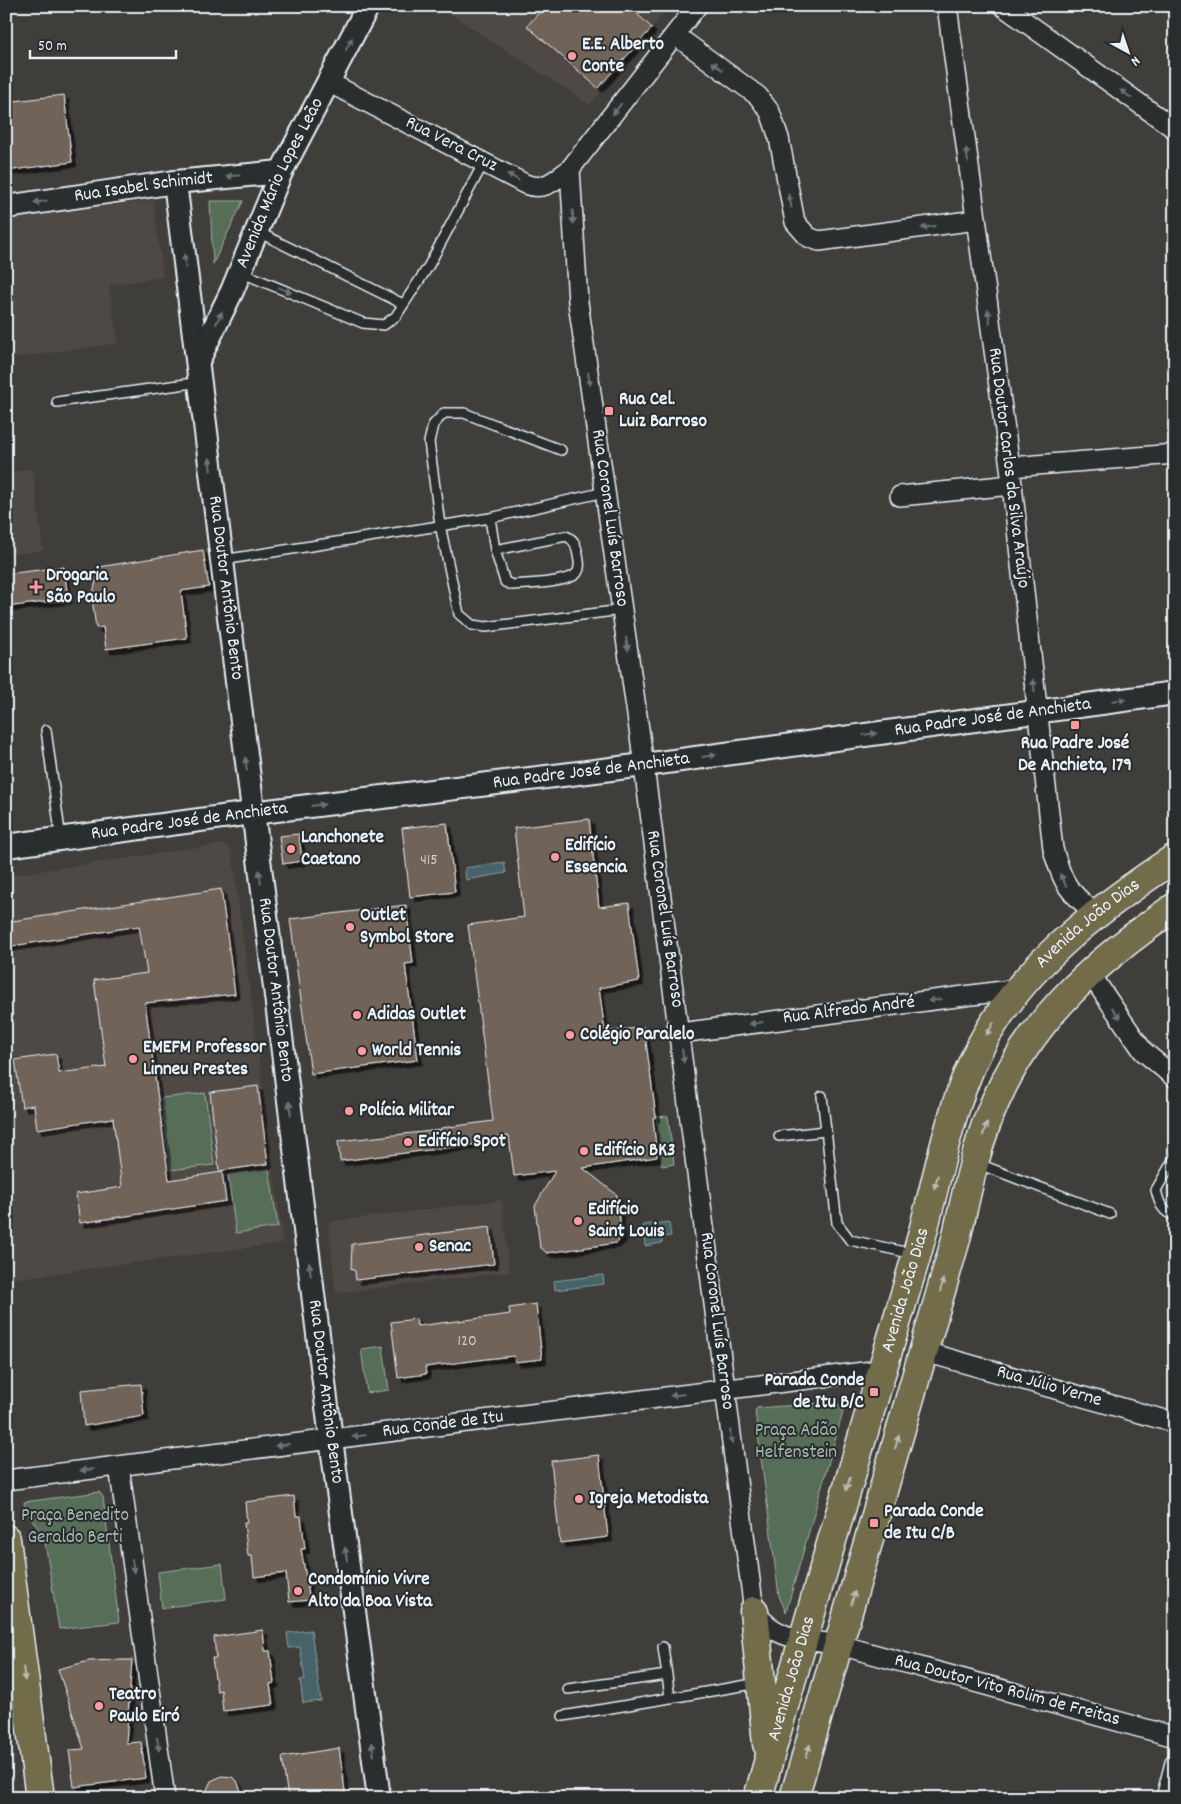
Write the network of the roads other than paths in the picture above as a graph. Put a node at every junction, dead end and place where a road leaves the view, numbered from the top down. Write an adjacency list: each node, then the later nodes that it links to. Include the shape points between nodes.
1 (368, 6): 6 (street, Avenida Mário Lopes Leão, one-way to 1)
2 (698, 6): 5 (street, Rua Vera Cruz)
3 (947, 6): 13 (street, Rua Doutor Carlos da Silva Araújo, one-way to 3)
4 (1003, 6): 7 (street, one-way to 4)
5 (675, 35): 9 (street, Rua Vera Cruz, one-way to 9); 13 (street, one-way to 5, via 819,241 808,238 795,222 779,138 765,104)
6 (330, 83): 8 (street, Rua Vera Cruz); 10 (street, Avenida Mário Lopes Leão)
7 (1172, 121)
8 (484, 162): 9 (street, Rua Vera Cruz, one-way to 8, via 548,185 534,188); 16 (lane, via 428,267)
9 (570, 169): 22 (street, Rua Coronel Luís Barroso, one-way to 22, via 578,302)
10 (281, 172): 11 (street, Rua Isabel Schimidt, one-way to 11); 14 (street, Avenida Mário Lopes Leão)
11 (175, 182): 12 (street, Rua Isabel Schimidt, one-way to 12); 17 (street, Rua Doutor Antônio Bento, one-way to 11)
12 (6, 207)
13 (976, 220): 21 (street, Rua Doutor Carlos da Silva Araújo, one-way to 13)
14 (257, 232): 15 (street, Avenida Mário Lopes Leão); 16 (lane)
15 (240, 272): 16 (lane, one-way to 16, via 364,323 384,325 396,316); 17 (street, Avenida Mário Lopes Leão, one-way to 15)
16 (403, 304)
17 (199, 372): 18 (lane); 27 (street, Rua Doutor Antônio Bento, one-way to 17)
18 (57, 402)
19 (561, 450): 25 (lane, via 464,413 444,413 433,425 428,442)
20 (1175, 454): 21 (street)
21 (1011, 476): 23 (street); 30 (street, Rua Doutor Carlos da Silva Araújo, one-way to 21)
22 (605, 492): 24 (lane); 28 (street, Rua Coronel Luís Barroso)
23 (900, 496)
24 (490, 518): 25 (lane); 26 (lane)
25 (440, 525): 27 (lane); 28 (lane, via 459,614 472,624 486,627)
26 (495, 550): 26 (lane, via 501,574 505,582 512,585 566,579 576,574 580,567 576,544 566,536)
27 (221, 560): 33 (street, Rua Doutor Antônio Bento, one-way to 27)
28 (622, 610): 32 (street, Rua Coronel Luís Barroso, one-way to 32)
29 (1175, 694): 30 (street, Rua Padre José de Anchieta, one-way to 29)
30 (1036, 712): 32 (street, Rua Padre José de Anchieta, one-way to 30); 38 (street, Rua Doutor Carlos da Silva Araújo, one-way to 30, via 1074,896 1061,878 1046,804)
31 (46, 730): 34 (lane)
32 (644, 765): 33 (street, Rua Padre José de Anchieta, one-way to 32); 41 (street, Rua Coronel Luís Barroso)
33 (252, 813): 34 (street, Rua Padre José de Anchieta); 55 (street, Rua Doutor Antônio Bento, one-way to 33)
34 (61, 839): 35 (street, Rua Padre José de Anchieta)
35 (6, 846)
36 (1175, 858): 38 (main road, Avenida João Dias)
37 (1175, 907): 39 (main road, Avenida João Dias)
38 (1097, 915): 40 (main road, Avenida João Dias)
39 (1089, 972): 42 (street, one-way to 42, via 1144,1051); 47 (main road, Avenida João Dias, one-way to 39, via 995,1101 1008,1075 1048,1016)
40 (1018, 989): 41 (street, Rua Alfredo André, one-way to 41); 50 (main road, Avenida João Dias, one-way to 50, via 974,1057 958,1097)
41 (680, 1034): 53 (street, Rua Coronel Luís Barroso, one-way to 53)
42 (1175, 1078)
43 (822, 1096): 44 (lane)
44 (826, 1131): 45 (lane); 50 (lane, via 837,1223 843,1233 850,1240)
45 (779, 1136)
46 (1175, 1157): 49 (lane, via 1156,1190 1166,1213)
47 (974, 1162): 48 (lane); 51 (main road, Avenida João Dias, one-way to 47, via 956,1239)
48 (1110, 1214)
49 (1175, 1216)
50 (916, 1254): 52 (main road, Avenida João Dias)
51 (922, 1351): 54 (street, Rua Júlio Verne); 61 (main road, Avenida João Dias, one-way to 51)
52 (880, 1370): 53 (street, Rua Conde de Itu); 60 (main road, Avenida João Dias, one-way to 60)
53 (725, 1389): 55 (street, Rua Conde de Itu, one-way to 55); 59 (street, Rua Coronel Luís Barroso, one-way to 59)
54 (1175, 1423)
55 (331, 1439): 56 (street, Rua Conde de Itu, one-way to 56); 73 (street, Rua Doutor Antônio Bento, one-way to 55)
56 (119, 1466): 57 (street, Rua Conde de Itu, one-way to 57); 72 (street, one-way to 72)
57 (6, 1480)
58 (6, 1539): 71 (main road, one-way to 71)
59 (754, 1611): 60 (street, via 780,1634); 64 (main road)
60 (802, 1638): 61 (street, Rua Doutor Vito Rolim de Freitas); 69 (main road, Avenida João Dias)
61 (840, 1645): 68 (street, Rua Doutor Vito Rolim de Freitas); 75 (main road, Avenida João Dias, one-way to 61)
62 (663, 1647): 63 (lane)
63 (667, 1675): 65 (lane); 66 (lane)
64 (760, 1683): 66 (lane); 69 (main road)
65 (568, 1689)
66 (670, 1698): 67 (lane)
67 (563, 1716)
68 (1175, 1737)
69 (769, 1759): 74 (main road, Avenida João Dias)
70 (1175, 1763): 76 (street)
71 (40, 1798)
72 (165, 1798)
73 (379, 1798)
74 (758, 1798)
75 (794, 1798)
76 (1166, 1798)

